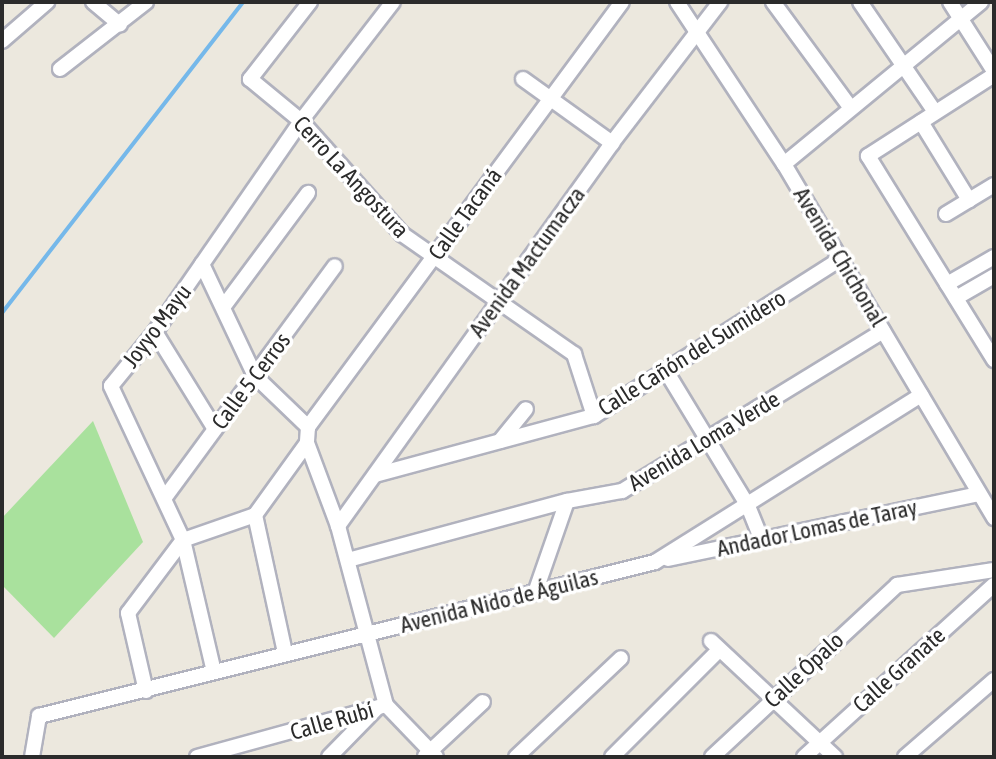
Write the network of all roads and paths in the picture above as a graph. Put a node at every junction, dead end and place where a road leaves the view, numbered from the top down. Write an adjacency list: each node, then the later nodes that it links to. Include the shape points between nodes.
1 (47, 2): 16 (street)
2 (93, 2): 14 (street)
3 (146, 2): 14 (street)
4 (310, 2): 24 (street, Cerro La Angostura, via 250,79)
5 (393, 2): 24 (street, Joyyo Mayu)
6 (622, 2): 21 (street, Calle Tacaná)
7 (677, 2): 15 (street, Avenida Chichonal)
8 (720, 2): 15 (street, Avenida Mactumacza)
9 (773, 2): 22 (street)
10 (860, 2): 17 (street)
11 (950, 2): 13 (street)
12 (981, 2): 13 (street)
13 (961, 19): 17 (street); 19 (street)
14 (120, 25): 18 (street)
15 (696, 31): 26 (street, Avenida Mactumacza); 27 (street, Avenida Chichonal)
16 (2, 41)
17 (903, 64): 22 (street); 23 (street)
18 (60, 69)
19 (994, 73): 23 (street)
20 (523, 79): 21 (street)
21 (549, 98): 26 (street); 33 (street, Calle Tacaná)
22 (850, 107): 27 (street)
23 (935, 112): 25 (street)
24 (301, 121): 33 (street, Cerro La Angostura, via 402,234); 35 (street, Joyyo Mayu)
25 (921, 122): 30 (street); 38 (street, via 867,156)
26 (612, 144): 40 (street, Avenida Mactumacza)
27 (784, 164): 34 (street, Avenida Chichonal)
28 (994, 185): 30 (street)
29 (308, 193): 41 (street)
30 (969, 200): 31 (street)
31 (946, 214)
32 (994, 257): 38 (street)
33 (434, 258): 40 (street, Cerro La Angostura); 50 (street, Calle Tacaná)
34 (841, 259): 42 (street, Avenida Chichonal); 45 (street, Calle Cañón del Sumidero)
35 (202, 264): 41 (street); 43 (street, Joyyo Mayu)
36 (335, 266): 46 (street, Calle 5 Cerros)
37 (994, 276): 39 (street)
38 (947, 284): 39 (street)
39 (956, 298): 44 (street)
40 (499, 301): 49 (street, Cerro La Angostura, via 574,354); 55 (street, Avenida Mactumacza)
41 (224, 306): 46 (street)
42 (883, 331): 47 (street, Avenida Chichonal); 52 (street, Avenida Loma Verde)
43 (155, 332): 51 (street); 57 (street, Joyyo Mayu, via 111,386)
44 (994, 360)
45 (666, 371): 49 (street, Calle Cañón del Sumidero); 52 (street)
46 (255, 376): 50 (street); 51 (street, Calle 5 Cerros)
47 (921, 395): 56 (street, Avenida Chichonal); 59 (street, Avenida Nido de Águilas)
48 (526, 409): 53 (street)
49 (594, 416): 53 (street, Calle Cañón del Sumidero)
50 (308, 427): 54 (street)
51 (215, 429): 57 (street, Calle 5 Cerros)
52 (706, 440): 58 (street, Avenida Loma Verde, via 622,491); 59 (street)
53 (500, 441): 55 (street, Calle Cañón del Sumidero)
54 (307, 443): 60 (street); 62 (street)
55 (375, 475): 62 (street, Avenida Mactumacza)
56 (978, 494): 61 (street, Avenida Chichonal); 64 (street, Andador Lomas de Taray)
57 (166, 496): 63 (street)
58 (567, 501): 65 (street, Avenida Loma Verde); 69 (street)
59 (748, 506): 64 (street); 66 (street, Avenida Nido de Águilas)
60 (255, 515): 63 (street); 71 (street)
61 (994, 518)
62 (338, 526): 65 (street)
63 (183, 540): 73 (street); 75 (street, via 128,612)
64 (762, 540): 66 (street, Andador Lomas de Taray)
65 (348, 560): 70 (street)
66 (655, 562): 69 (street, Avenida Nido de Águilas)
67 (994, 570): 76 (street, Calle Ópalo, via 897,585)
68 (994, 584): 80 (street, Calle Granate)
69 (535, 593): 70 (street, Avenida Nido de Águilas)
70 (367, 633): 71 (street, Avenida Nido de Águilas); 78 (street)
71 (285, 653): 73 (street, Avenida Nido de Águilas)
72 (621, 658): 86 (street)
73 (214, 672): 75 (street, Avenida Nido de Águilas)
74 (994, 681): 91 (street)
75 (146, 691): 82 (street, Avenida Nido de Águilas, via 39,716)
76 (772, 699): 80 (street); 87 (street, via 715,645); 88 (street, Calle Ópalo)
77 (483, 702): 81 (street)
78 (382, 706): 79 (street, Calle Rubí); 81 (street); 85 (street)
79 (258, 742): 83 (street, Calle Rubí); 84 (street)
80 (819, 742): 89 (street, Calle Granate); 90 (street)
81 (430, 755)
82 (32, 757)
83 (197, 757)
84 (242, 757)
85 (329, 757)
86 (516, 757)
87 (612, 757)
88 (712, 757)
89 (804, 757)
90 (835, 757)
91 (905, 757)

